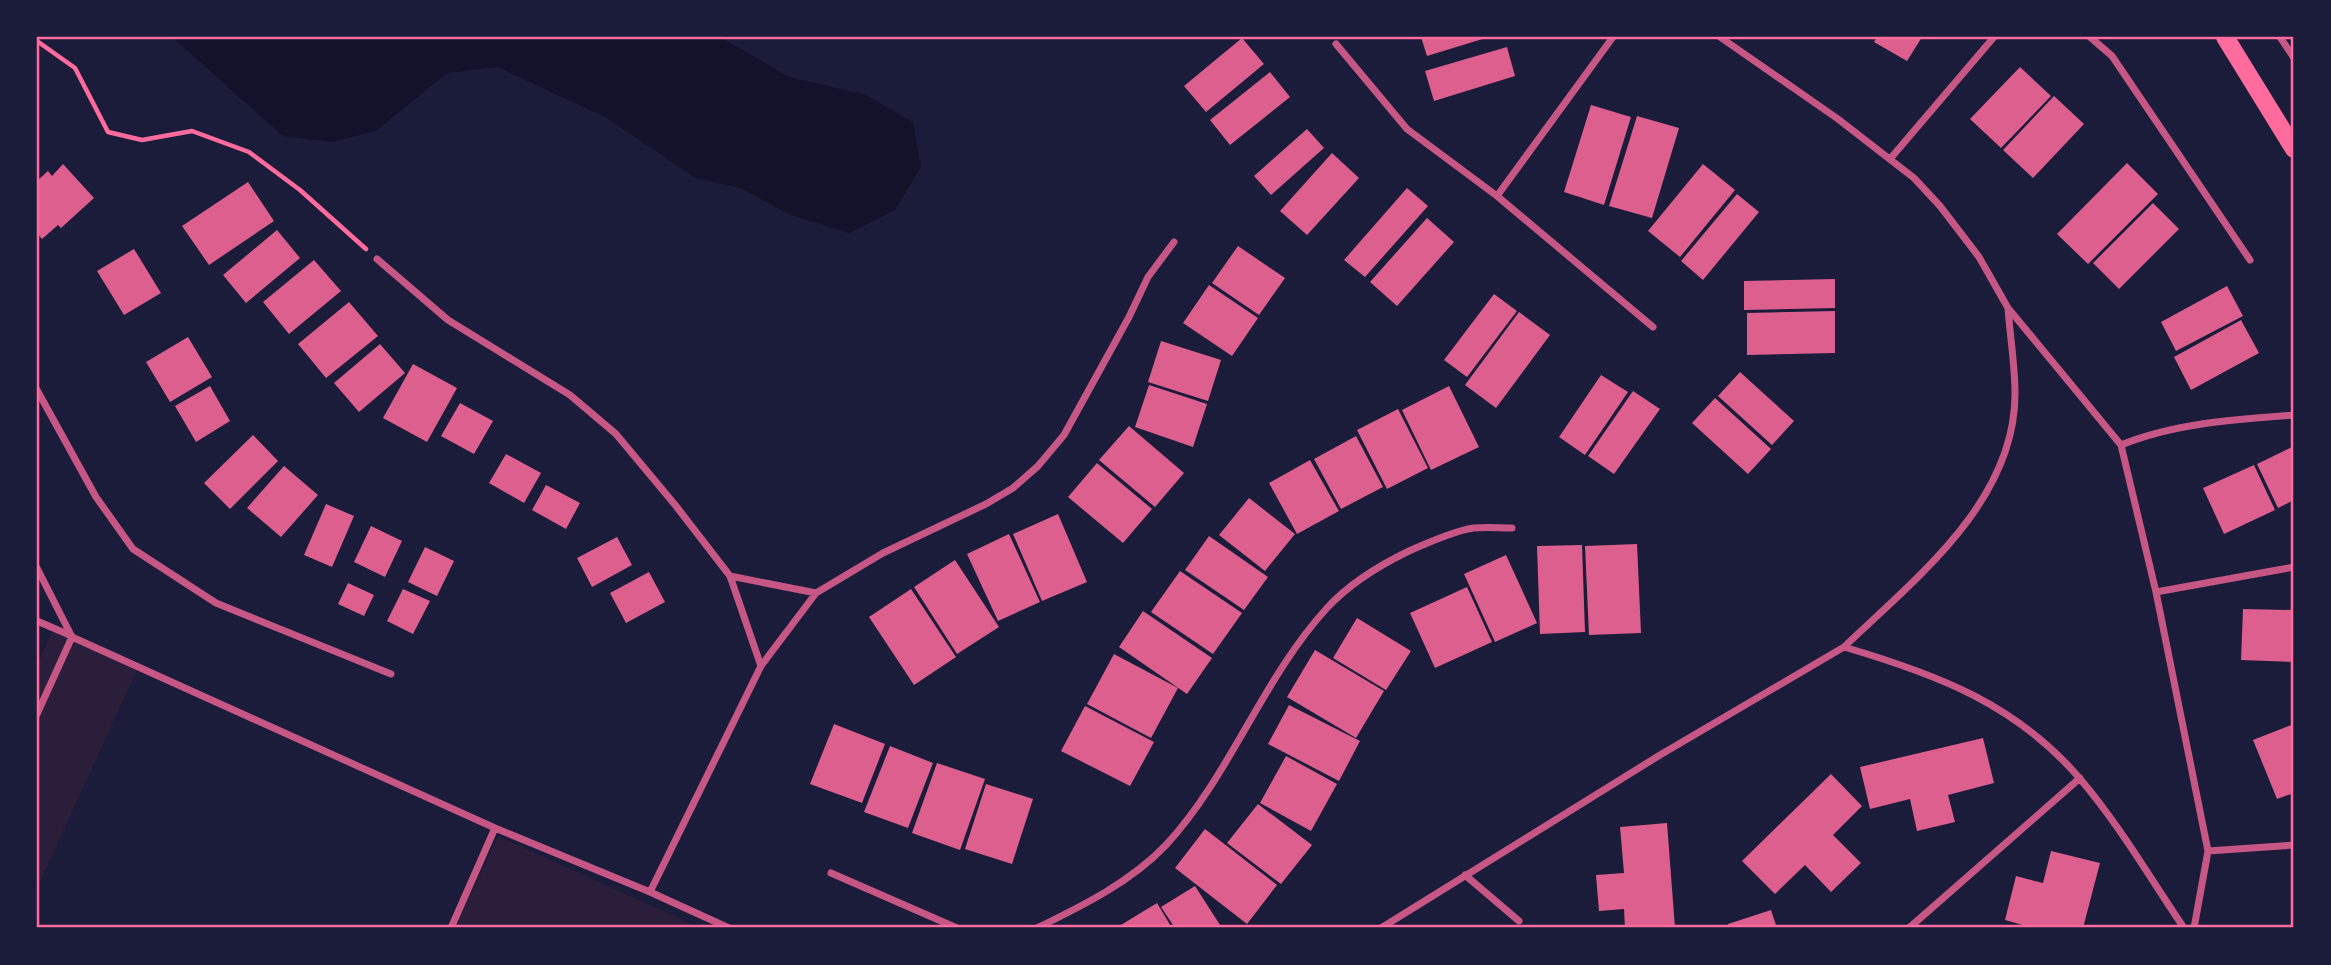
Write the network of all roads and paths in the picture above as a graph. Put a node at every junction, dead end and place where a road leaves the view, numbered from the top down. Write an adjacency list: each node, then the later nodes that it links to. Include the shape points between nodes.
1 (1613, 37): 12 (street)
2 (1720, 37): 11 (street)
3 (1994, 37): 11 (street)
4 (2090, 37): 15 (street, via 2120,66)
5 (2225, 37): 10 (main road)
6 (2280, 37): 9 (street)
7 (37, 41): 14 (path, via 75,68 108,132 142,140 192,131 249,152 300,190)
8 (1336, 44): 12 (street, via 1407,129)
9 (2294, 58)
10 (2294, 149)
11 (1890, 159): 16 (street, via 1940,206 1979,257)
12 (1497, 196): 17 (street)
13 (1174, 243): 26 (street, via 1147,277 1064,435 1038,466 986,504 883,553)
14 (377, 259): 24 (street, via 448,320 570,395 616,434)
15 (2250, 260)
16 (2008, 308): 20 (street); 29 (street, via 2015,395 2008,442 1994,478 1978,507 1937,555)
17 (1653, 327)
18 (38, 396): 31 (street, via 96,497 133,549 216,603)
19 (2294, 415): 20 (street, via 2232,419)
20 (2121, 445): 25 (street)
21 (1512, 528): 44 (street, via 1472,528 1388,561 1357,582 1301,640 1230,759 1165,846 1136,873)
22 (2294, 567): 25 (street)
23 (37, 568): 28 (street)
24 (730, 576): 26 (street); 30 (street)
25 (2156, 592): 36 (street)
26 (816, 593): 30 (street)
27 (37, 621): 28 (street)
28 (72, 637): 32 (street); 34 (street)
29 (1844, 647): 33 (street, via 1946,681 1999,710 2039,737); 38 (street)
30 (761, 666): 39 (street)
31 (391, 674)
32 (37, 714)
33 (2080, 778): 46 (street); 47 (street)
34 (495, 828): 39 (street); 41 (street)
35 (2294, 845): 36 (street)
36 (2208, 851): 48 (street)
37 (831, 873): 43 (street)
38 (1465, 875): 40 (street); 45 (street)
39 (650, 892): 42 (street)
40 (1519, 921)
41 (451, 928)
42 (729, 928)
43 (957, 928)
44 (1037, 928)
45 (1381, 928)
46 (1909, 928)
47 (2184, 928)
48 (2194, 928)

